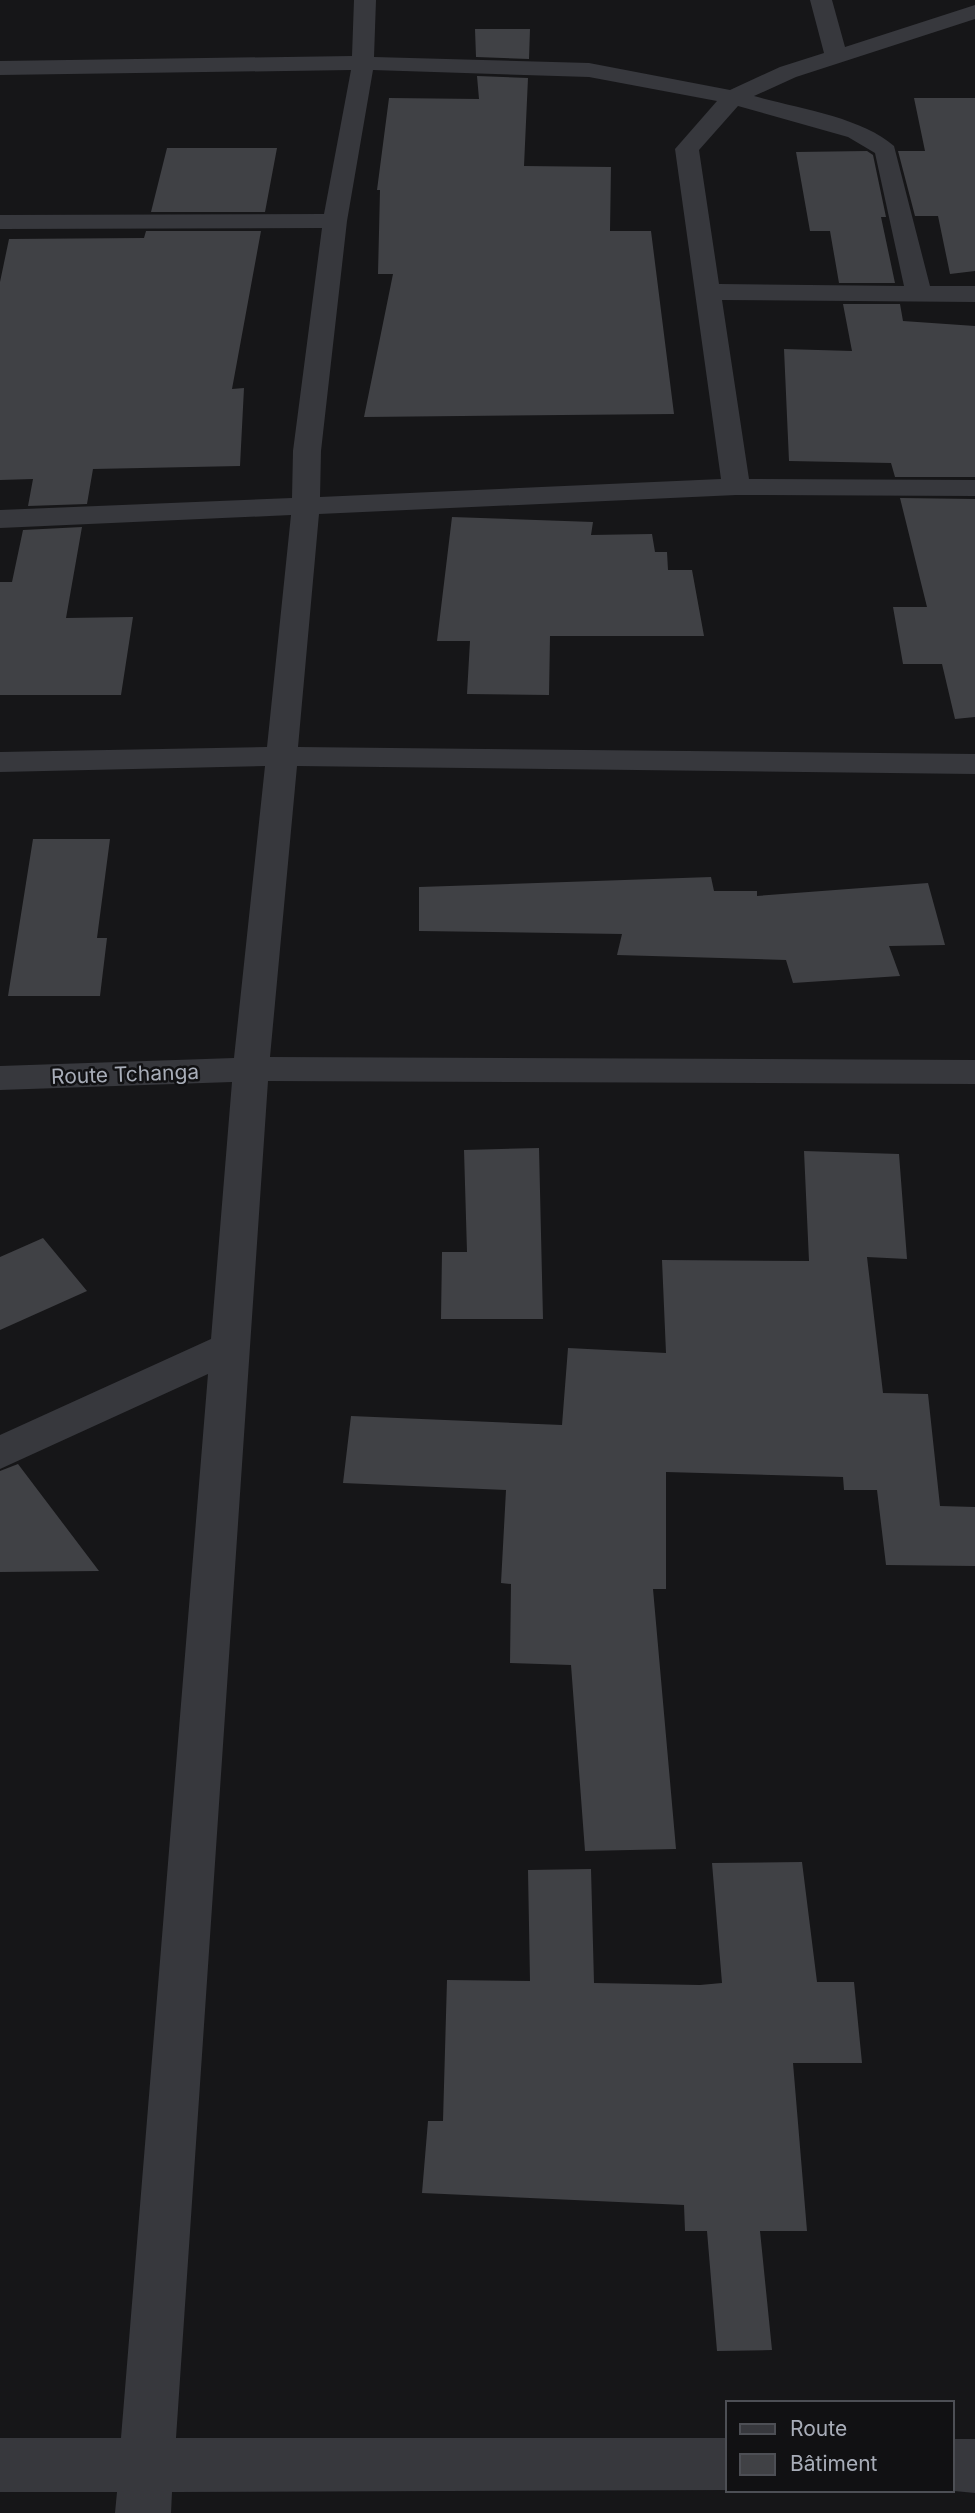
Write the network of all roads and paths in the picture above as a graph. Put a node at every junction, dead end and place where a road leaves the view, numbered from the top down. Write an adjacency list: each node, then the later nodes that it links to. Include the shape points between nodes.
1 (365, 0): 5 (street)
2 (821, 0): 4 (street)
3 (975, 12): 4 (street)
4 (836, 56): 7 (street)
5 (363, 63): 6 (street); 7 (street, via 589,70); 9 (street)
6 (0, 68)
7 (733, 97): 10 (street, via 687,149); 11 (street, via 856,132 886,151)
8 (0, 222): 9 (street)
9 (335, 222): 15 (street, via 307,451)
10 (708, 292): 11 (street); 13 (street)
11 (919, 294): 12 (street)
12 (975, 294)
13 (736, 487): 14 (street); 15 (street)
14 (975, 488)
15 (306, 505): 16 (street); 17 (street)
16 (0, 519)
17 (281, 756): 18 (street); 19 (street); 20 (street)
18 (0, 761)
19 (975, 764)
20 (251, 1069): 21 (street, Route Tchanga); 22 (street, Route Tchanga); 23 (street)
21 (975, 1072)
22 (0, 1078)
23 (230, 1347): 24 (street); 29 (street)
24 (0, 1453)
25 (0, 2465): 29 (street)
26 (726, 2465): 29 (street)
27 (954, 2466): 28 (street)
28 (975, 2466)
29 (145, 2488)

